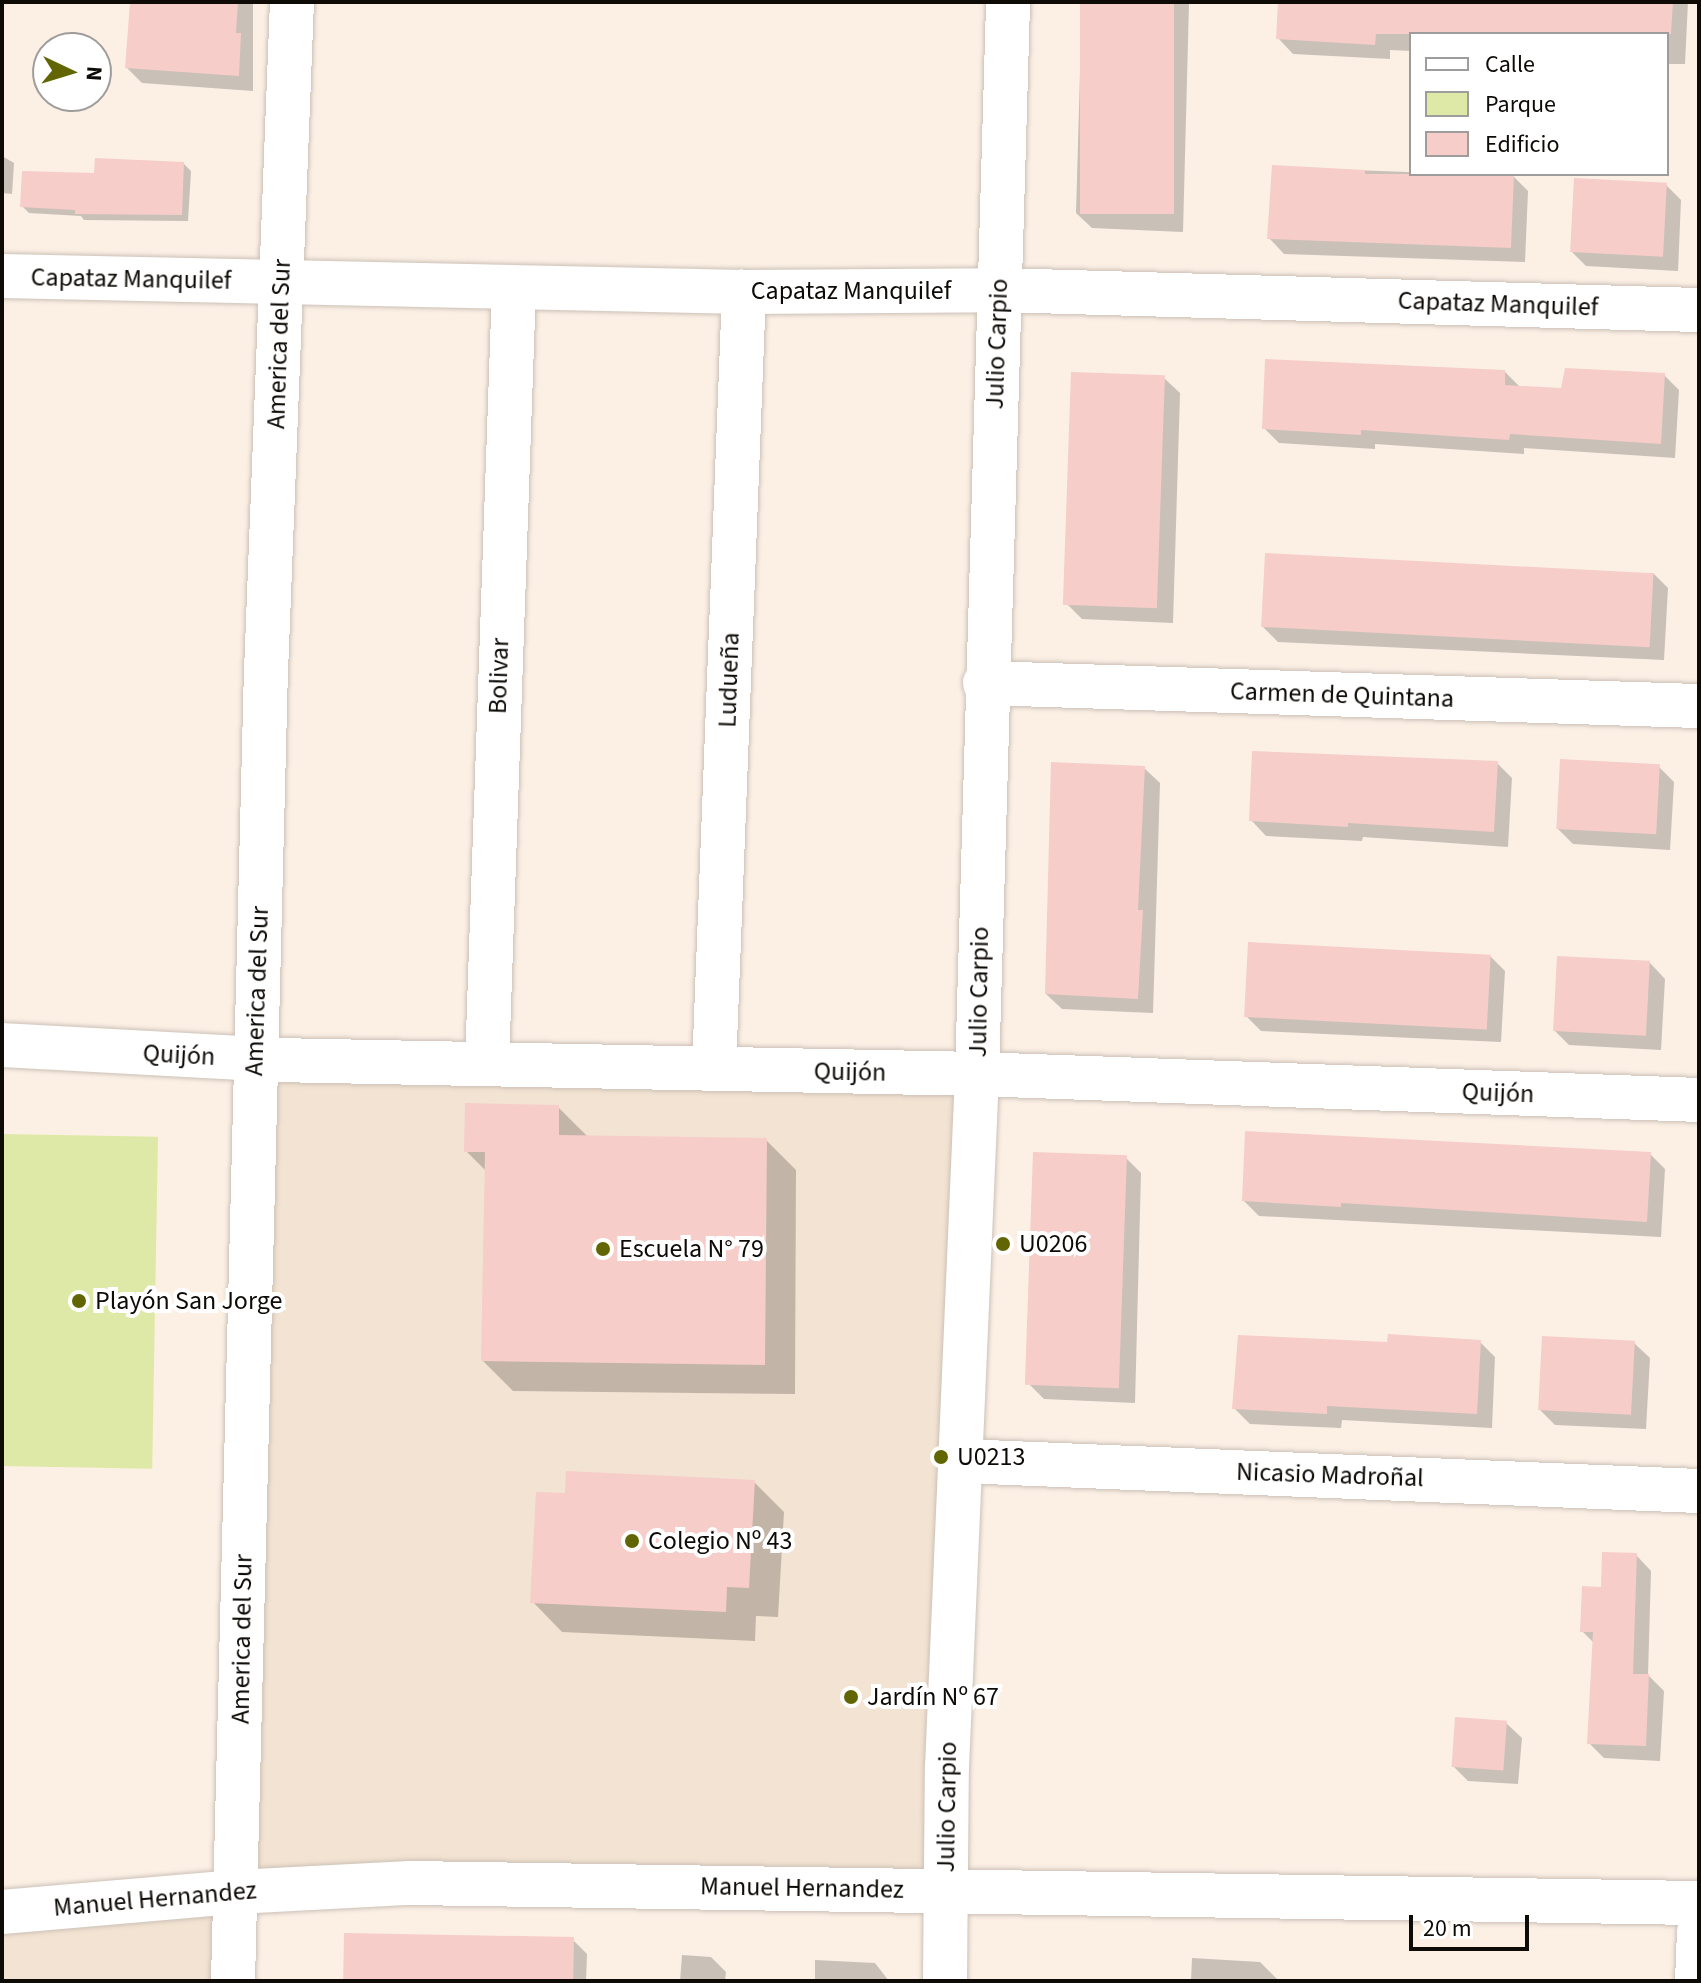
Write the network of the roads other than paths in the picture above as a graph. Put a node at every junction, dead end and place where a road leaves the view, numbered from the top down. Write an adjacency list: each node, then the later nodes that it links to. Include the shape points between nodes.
1 (292, 2): 4 (street, America del Sur)
2 (1008, 2): 6 (street, Julio Carpio)
3 (2, 276): 4 (street, Capataz Manquilef)
4 (281, 283): 5 (street, Capataz Manquilef); 12 (street, America del Sur)
5 (514, 288): 7 (street, Capataz Manquilef); 13 (street, Bolivar)
6 (999, 290): 7 (street, Capataz Manquilef); 8 (street, Capataz Manquilef); 9 (street, Julio Carpio)
7 (744, 292): 14 (street, Ludueña)
8 (1699, 310)
9 (985, 683): 10 (street, Carmen de Quintana); 15 (street, Julio Carpio)
10 (1699, 706)
11 (2, 1045): 12 (street, Quijón)
12 (255, 1060): 13 (street, Quijón); 20 (street, America del Sur)
13 (487, 1064): 14 (street, Quijón)
14 (714, 1069): 15 (street, Quijón)
15 (977, 1074): 16 (street, Quijón); 17 (street, Julio Carpio)
16 (1699, 1100)
17 (961, 1461): 18 (street, Nicasio Madroñal); 19 (street, Julio Carpio)
18 (1699, 1491)
19 (946, 1890): 20 (street, Manuel Hernandez, via 410,1883); 21 (street, Manuel Hernandez); 25 (street, Julio Carpio)
20 (236, 1892): 22 (street, Manuel Hernandez); 24 (street, America del Sur)
21 (1699, 1903)
22 (2, 1912)
23 (1699, 1932): 26 (street)
24 (233, 1981)
25 (945, 1981)
26 (1697, 1981)

